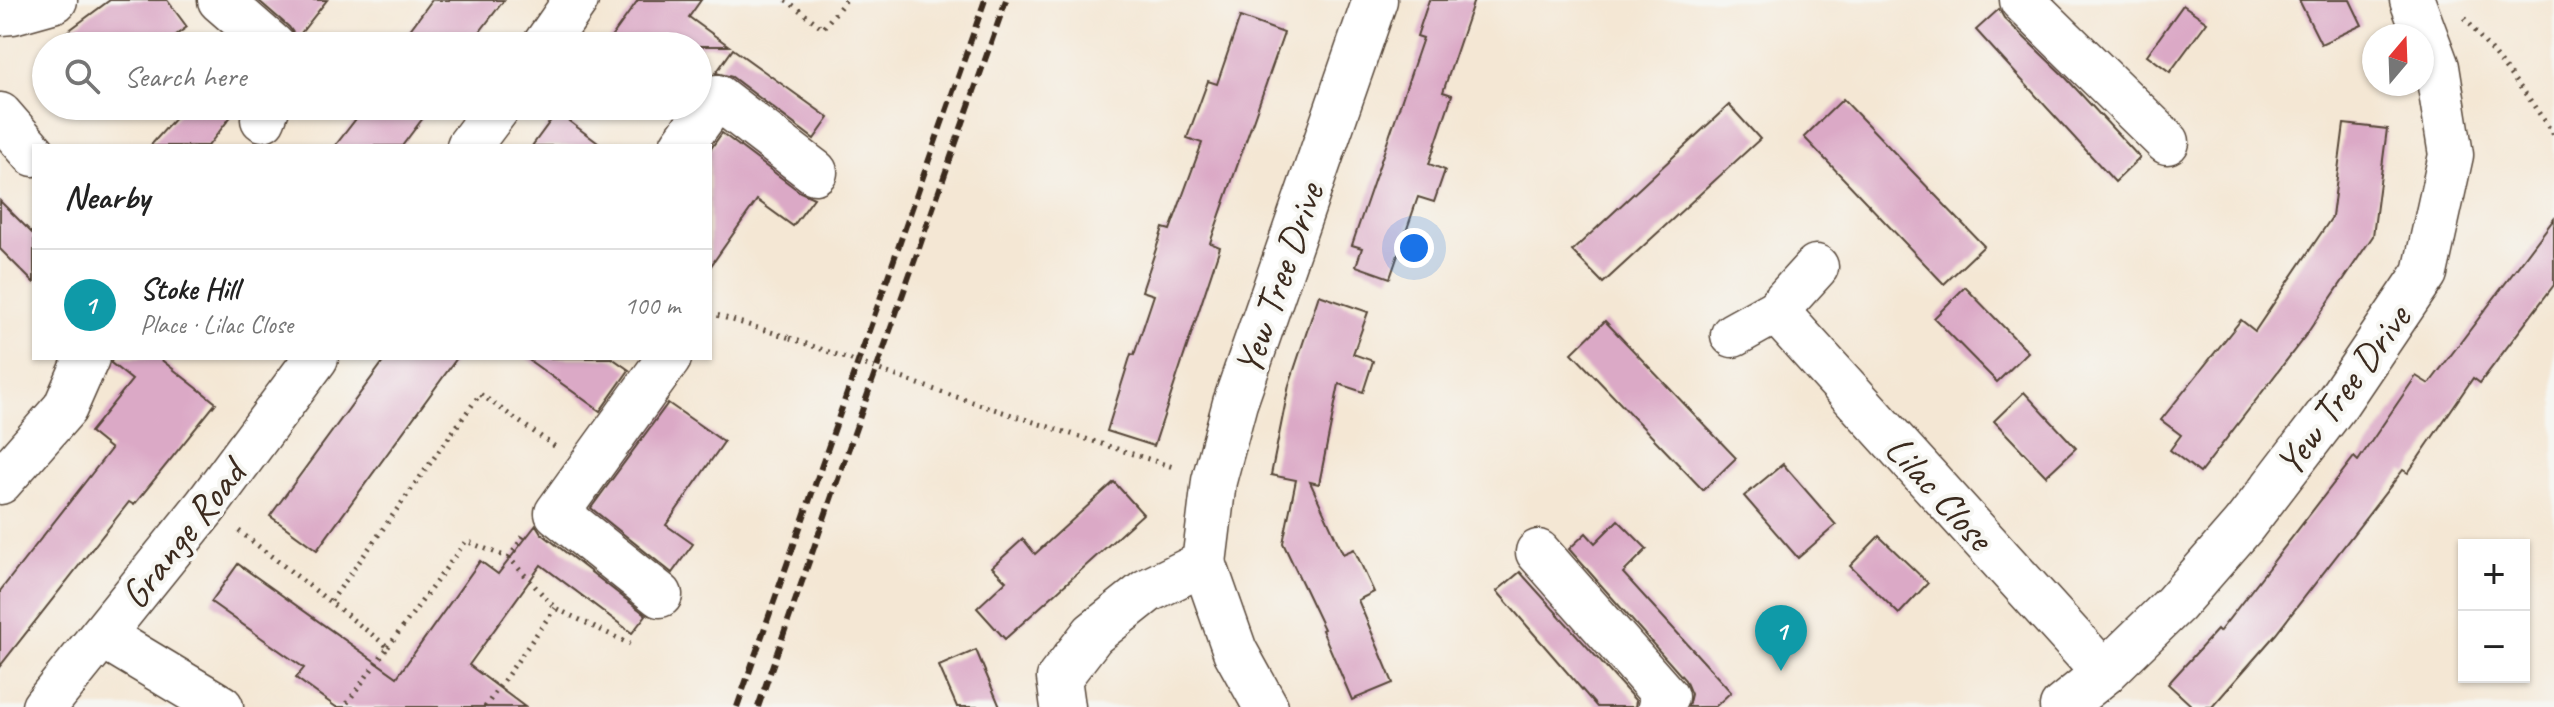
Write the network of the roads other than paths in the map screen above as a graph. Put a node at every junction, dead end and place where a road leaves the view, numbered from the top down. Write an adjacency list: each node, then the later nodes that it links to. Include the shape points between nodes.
1 (55, 0): 7 (street)
2 (220, 0): 8 (street)
3 (576, 0): 9 (street)
4 (1375, 0): 27 (street, Yew Tree Drive, via 1235,403 1214,481)
5 (2022, 0): 14 (street)
6 (2412, 0): 30 (street, Yew Tree Drive, via 2437,67 2451,155 2425,273 2337,403 2243,526 2175,604)
7 (0, 13)
8 (257, 32)
9 (554, 32)
10 (712, 104): 18 (street, via 717,97)
11 (0, 115): 17 (street)
12 (488, 120): 15 (street)
13 (701, 120): 16 (street)
14 (2167, 142)
15 (470, 144)
16 (683, 144)
17 (32, 152)
18 (815, 172)
19 (1816, 267): 20 (street)
20 (1776, 311): 21 (street); 30 (street, Lilac Close)
21 (1733, 335)
22 (86, 360): 25 (street, via 65,408)
23 (315, 360): 29 (street, Grange Road)
24 (668, 360): 28 (street, via 557,513)
25 (0, 482)
26 (1538, 552): 35 (street, via 1666,697)
27 (1204, 563): 33 (street, via 1147,591 1093,634 1059,678); 34 (street, Yew Tree Drive, via 1235,651)
28 (660, 595)
29 (103, 636): 31 (street, Grange Road); 32 (street)
30 (2104, 673): 36 (street, Yew Tree Drive)
31 (44, 707)
32 (221, 707)
33 (1063, 707)
34 (1266, 707)
35 (1660, 707)
36 (2062, 707)

